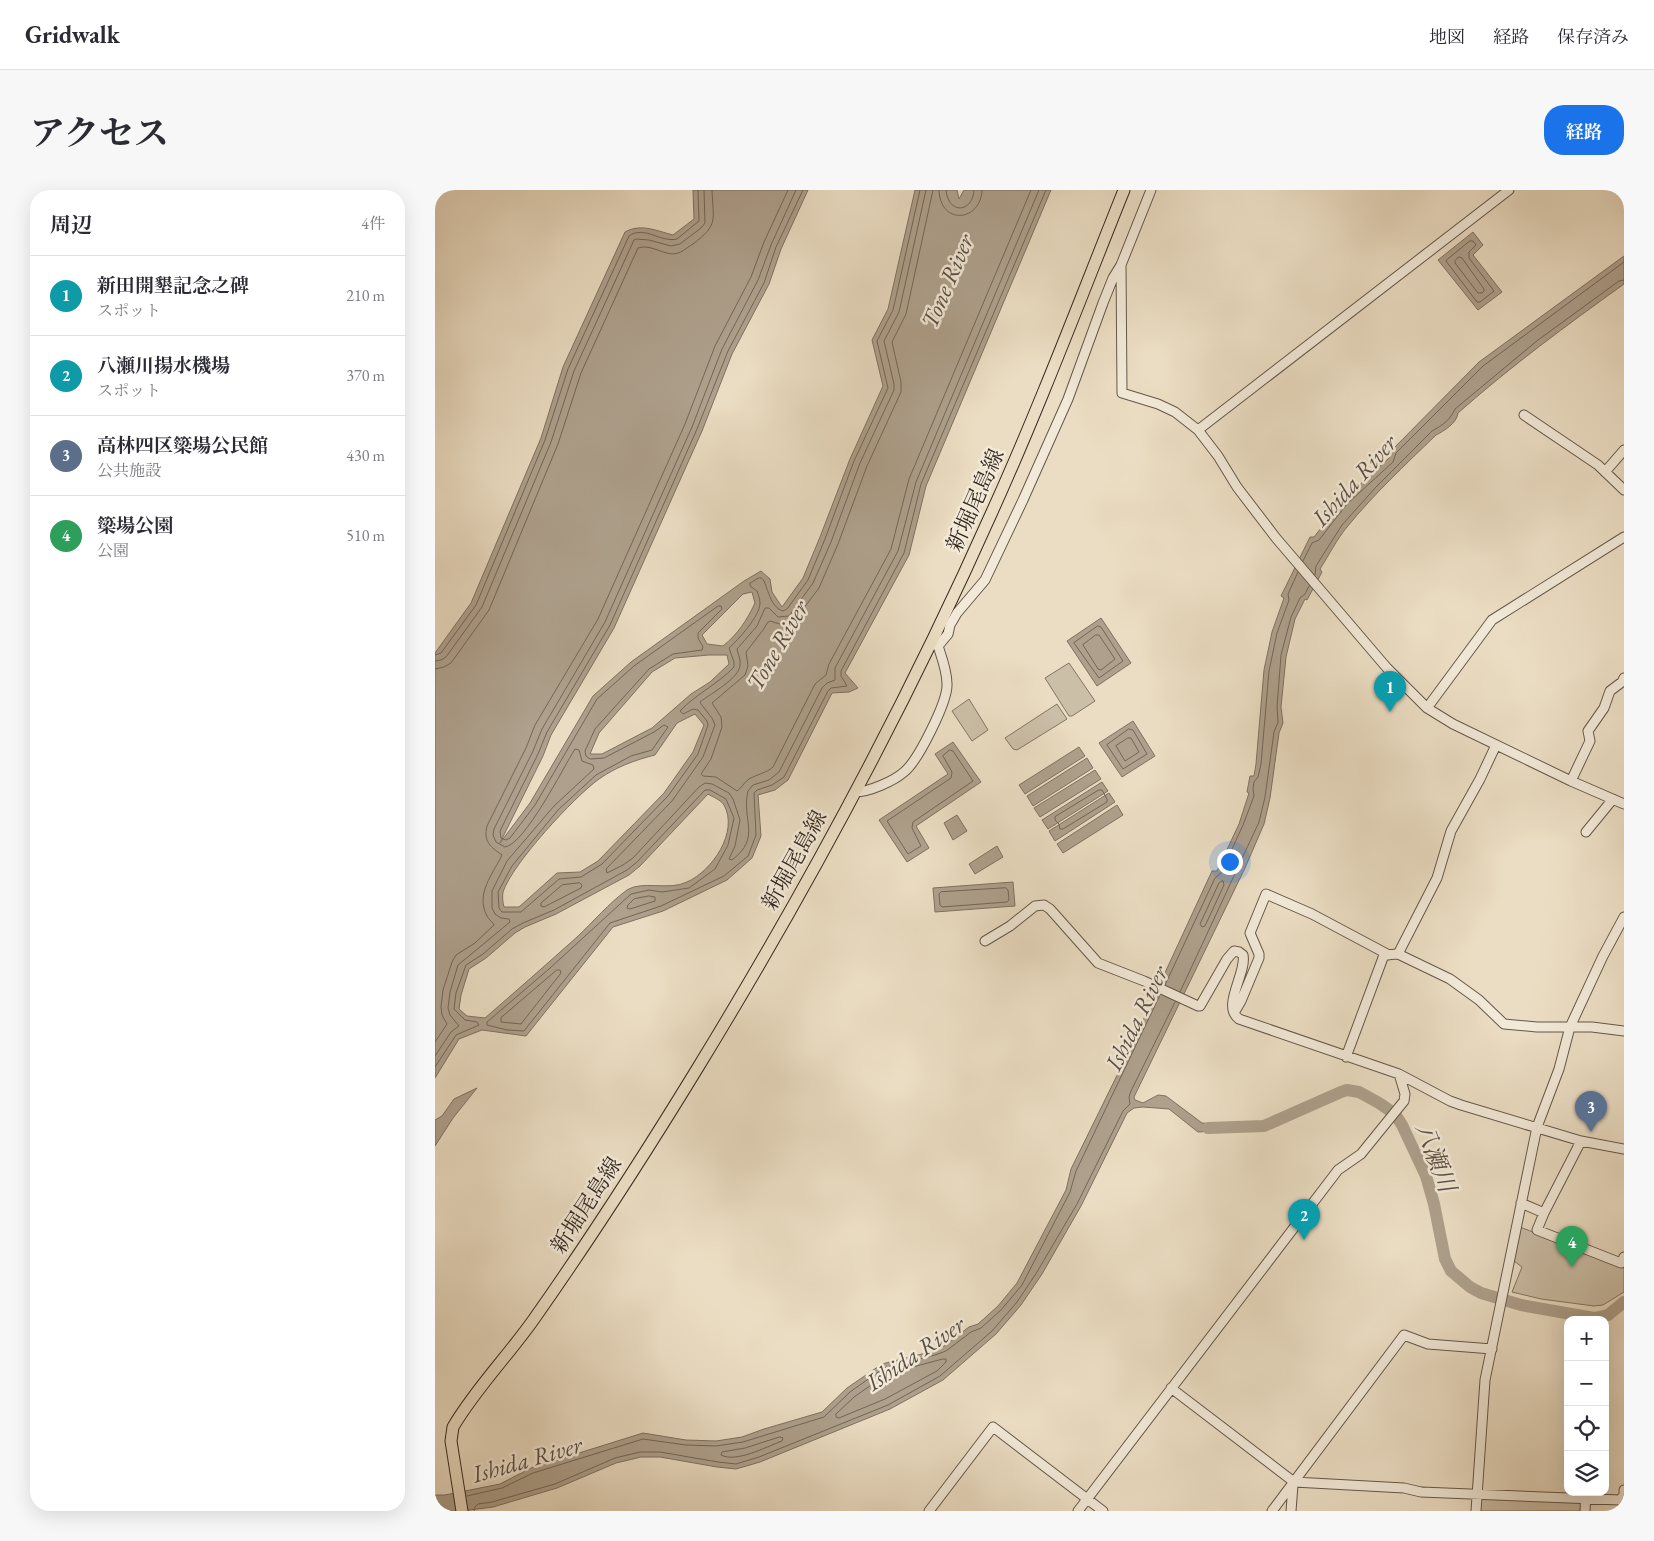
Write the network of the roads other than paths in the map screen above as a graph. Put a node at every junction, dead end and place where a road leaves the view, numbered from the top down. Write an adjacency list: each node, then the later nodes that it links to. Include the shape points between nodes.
1 (1124, 190): 11 (main road, 新堀尾島線, via 1011,469)
2 (1151, 190): 4 (street)
3 (1509, 190): 6 (street)
4 (1121, 265): 6 (street, via 1122,393 1175,412); 11 (street, via 1103,303 1068,399 997,556 985,580 957,613 948,634)
5 (1524, 415): 8 (street)
6 (1197, 430): 13 (street, via 1284,547 1387,668)
7 (1624, 450): 8 (street)
8 (1605, 472): 9 (street)
9 (1624, 490)
10 (1624, 537): 13 (street, via 1493,620)
11 (934, 644): 16 (main road, 新堀尾島線); 16 (street, via 947,684 945,700 924,742 904,773 868,790)
12 (1624, 678): 15 (street, via 1610,691 1604,708 1588,732 1590,741)
13 (1427, 708): 14 (street)
14 (1496, 745): 15 (street); 22 (street, via 1451,831 1437,878)
15 (1571, 781): 17 (street)
16 (855, 792): 42 (main road, 新堀尾島線, via 779,930 695,1071 577,1256 453,1427 451,1436)
17 (1613, 799): 18 (street); 19 (street)
18 (1624, 804)
19 (1586, 832)
20 (1624, 917): 24 (street)
21 (985, 941): 23 (street, via 1035,906 1044,905 1098,963 1196,1006 1200,1006 1227,959 1235,951 1239,952 1243,955 1244,964 1233,999)
22 (1394, 954): 23 (street, via 1266,894 1250,934 1259,954 1258,964); 24 (street, via 1449,980 1479,1000 1504,1024); 26 (street, via 1384,955)
23 (1233, 1014): 26 (street, via 1239,1019)
24 (1571, 1027): 25 (street); 28 (street)
25 (1624, 1031)
26 (1346, 1057): 27 (street)
27 (1399, 1074): 28 (street, via 1450,1101); 35 (street, via 1404,1101 1361,1154 1339,1170)
28 (1537, 1128): 29 (street); 31 (street)
29 (1581, 1141): 30 (street); 32 (street)
30 (1624, 1149)
31 (1521, 1203): 32 (street); 34 (street)
32 (1544, 1213): 33 (street, via 1537,1230 1621,1263)
33 (1624, 1257)
34 (1492, 1349): 36 (street, via 1429,1344 1404,1335); 38 (street, via 1483,1394)
35 (1171, 1388): 36 (street); 41 (street)
36 (1294, 1482): 38 (street); 46 (street); 47 (street)
37 (1624, 1490): 40 (street, via 1620,1500)
38 (1477, 1495): 39 (street); 48 (street)
39 (1564, 1496)
40 (1586, 1496): 49 (street)
41 (1087, 1499): 43 (street, via 993,1427); 44 (street); 45 (street)
42 (462, 1511)
43 (929, 1511)
44 (1077, 1511)
45 (1103, 1511)
46 (1272, 1511)
47 (1291, 1511)
48 (1476, 1511)
49 (1585, 1511)

